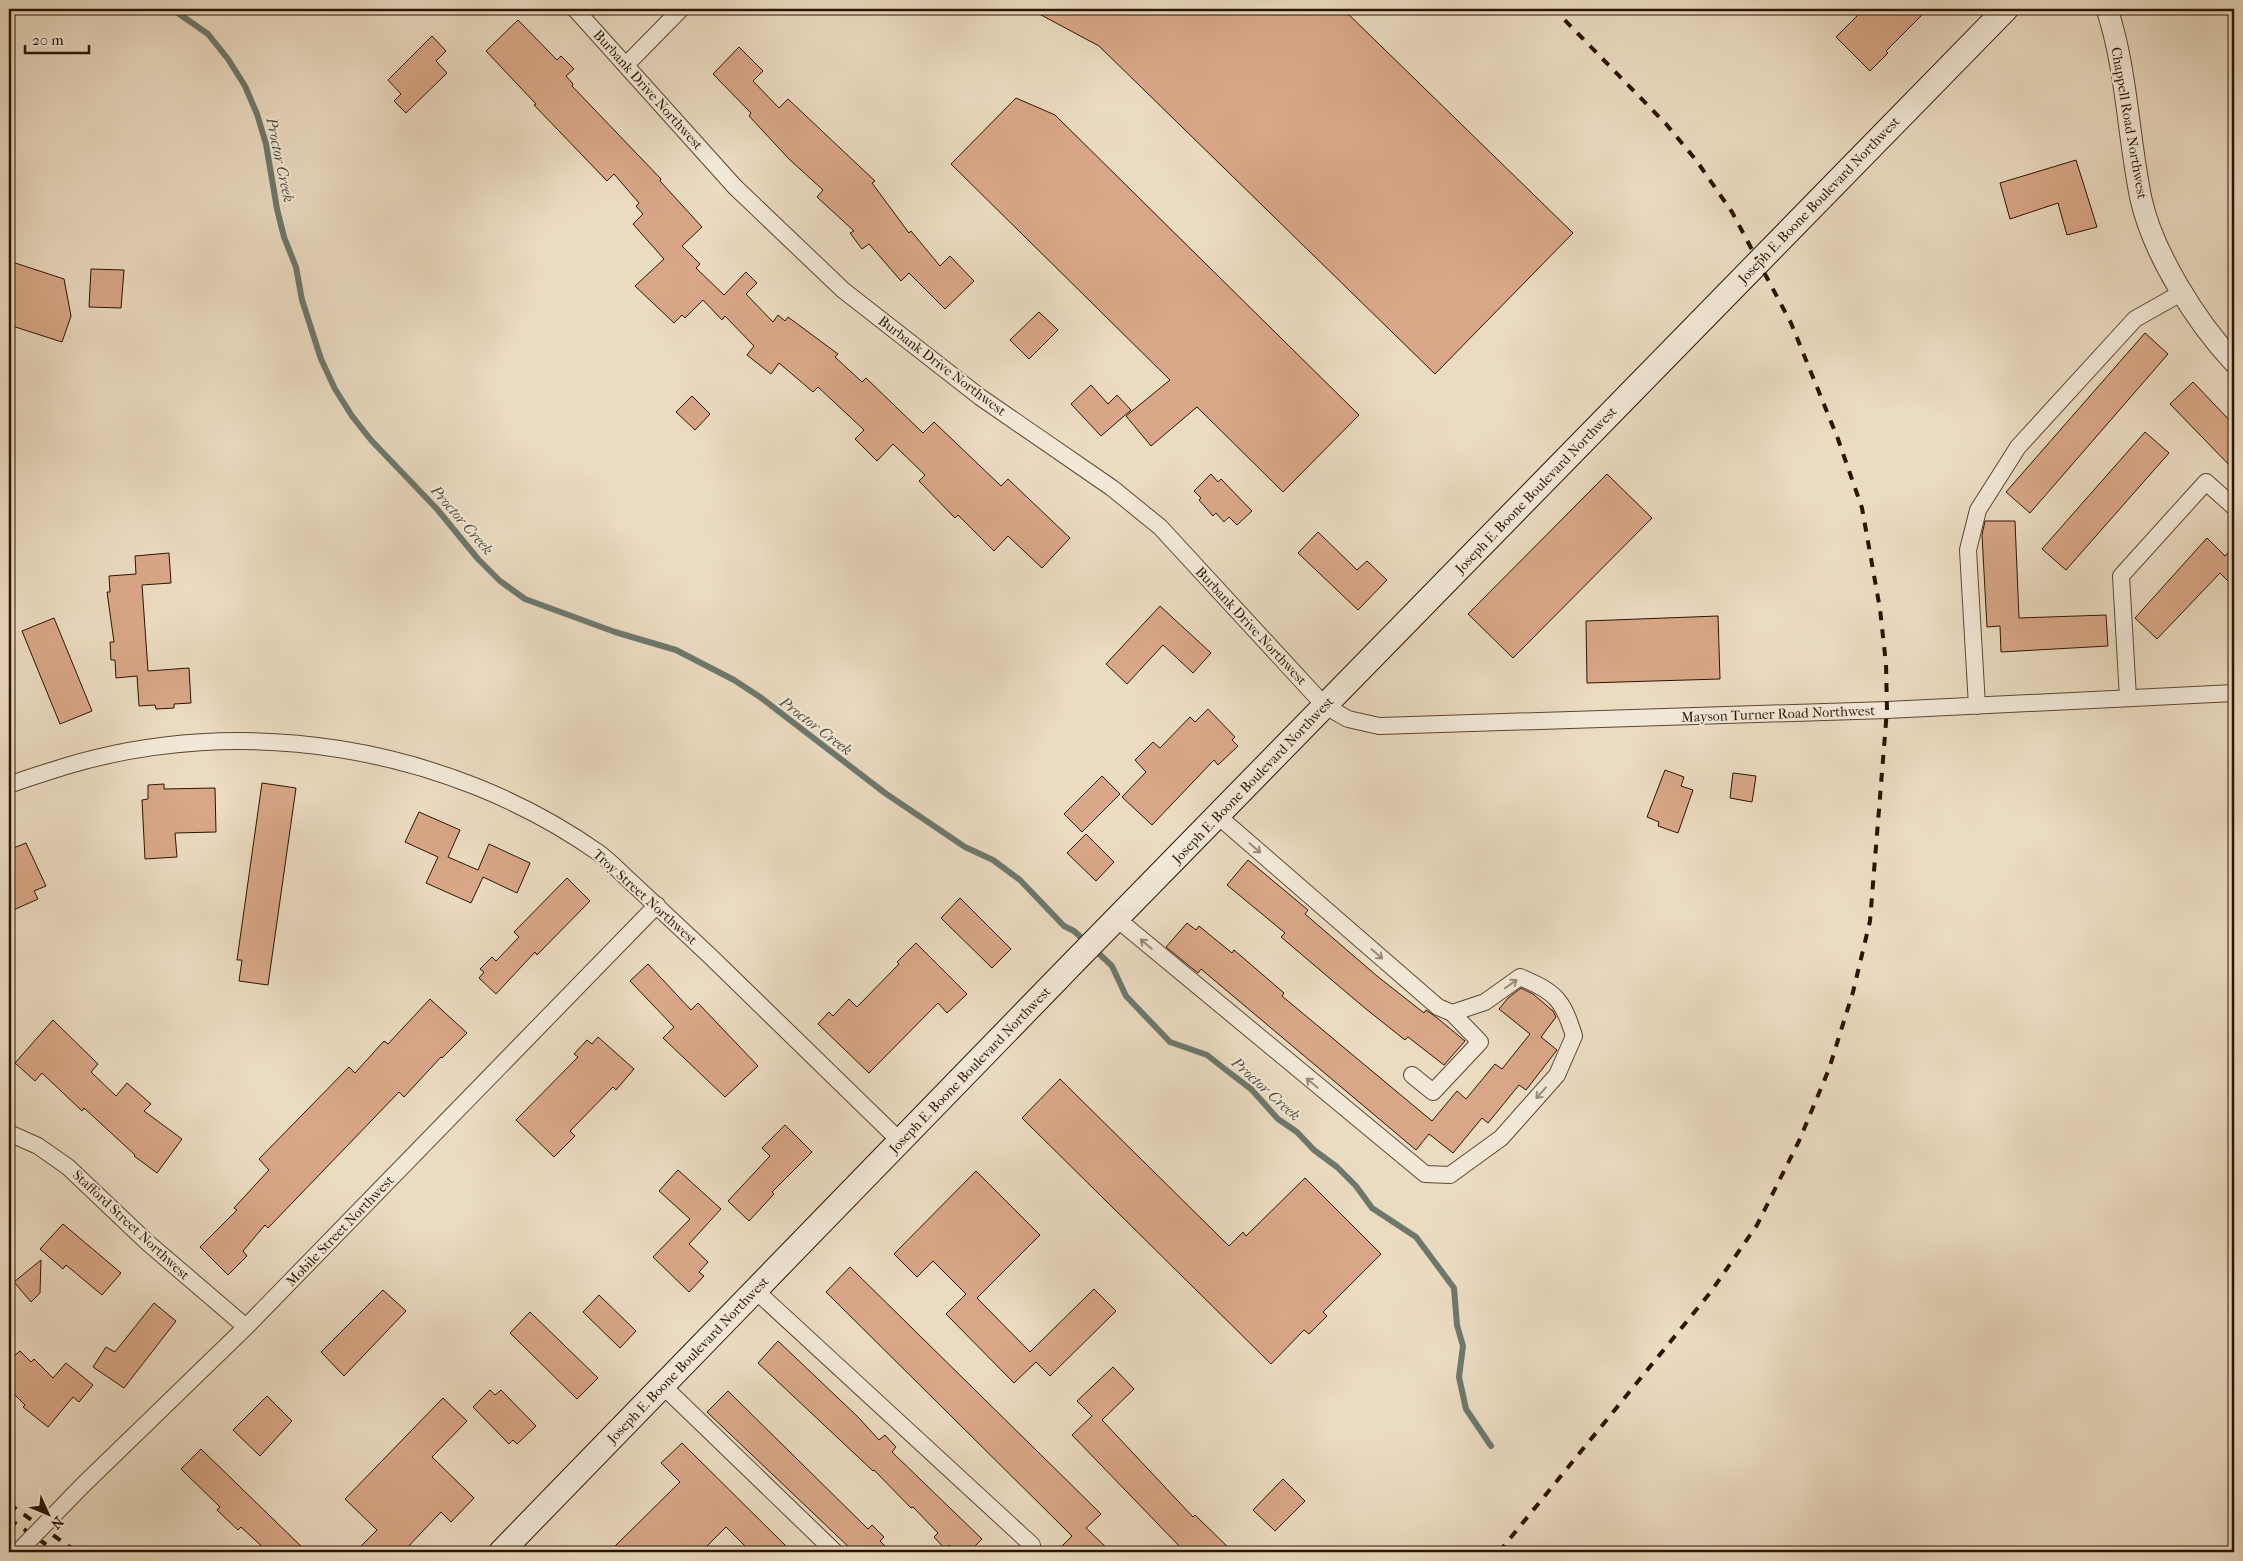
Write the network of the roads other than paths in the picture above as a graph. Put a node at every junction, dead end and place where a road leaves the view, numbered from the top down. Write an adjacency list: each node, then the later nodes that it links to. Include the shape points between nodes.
1 (575, 9): 5 (street, Burbank Drive Northwest)
2 (681, 9): 5 (street)
3 (2006, 9): 11 (main road, Joseph E. Boone Boulevard Northwest)
4 (2107, 9): 6 (street, Chappell Road Northwest, via 2126,94 2142,200 2163,260)
5 (626, 65): 11 (street, Burbank Drive Northwest, via 735,187 842,290 980,397 1112,488 1160,527)
6 (2183, 292): 7 (street, Chappell Road Northwest); 12 (street, via 2135,319 2018,447 1978,510 1968,550)
7 (2234, 362)
8 (2234, 507): 10 (street, via 2206,482 2120,576)
9 (2234, 693): 10 (street, Mayson Turner Road Northwest)
10 (2128, 698): 12 (street, Mayson Turner Road Northwest)
11 (1325, 706): 12 (street, Mayson Turner Road Northwest, via 1348,719 1379,726); 14 (main road, Joseph E. Boone Boulevard Northwest)
12 (1977, 706)
13 (9, 785): 15 (street, Troy Street Northwest, via 98,756 181,743 254,740 326,746 398,762 490,793 544,818 602,855)
14 (1218, 816): 16 (main road, Joseph E. Boone Boulevard Northwest); 17 (street, one-way to 17, via 1438,1007)
15 (657, 905): 20 (street, Troy Street Northwest); 22 (street, Mobile Street Northwest)
16 (1110, 926): 17 (street, one-way to 16, via 1485,1002 1520,978 1546,988 1565,1008 1574,1036 1557,1074 1501,1138 1450,1175 1425,1174); 20 (main road, Joseph E. Boone Boulevard Northwest)
17 (1452, 1013): 18 (street, via 1480,1042 1432,1092)
18 (1412, 1075)
19 (9, 1133): 22 (street, Stafford Street Northwest, via 38,1146 68,1167 148,1243)
20 (900, 1141): 21 (main road, Joseph E. Boone Boulevard Northwest)
21 (756, 1290): 23 (main road, Joseph E. Boone Boulevard Northwest); 27 (street, via 1032,1545)
22 (246, 1327): 25 (street, Mobile Street Northwest, bridge)
23 (663, 1386): 24 (main road, Joseph E. Boone Boulevard Northwest); 26 (street)
24 (504, 1551)
25 (18, 1552)
26 (834, 1552)
27 (1032, 1552)

